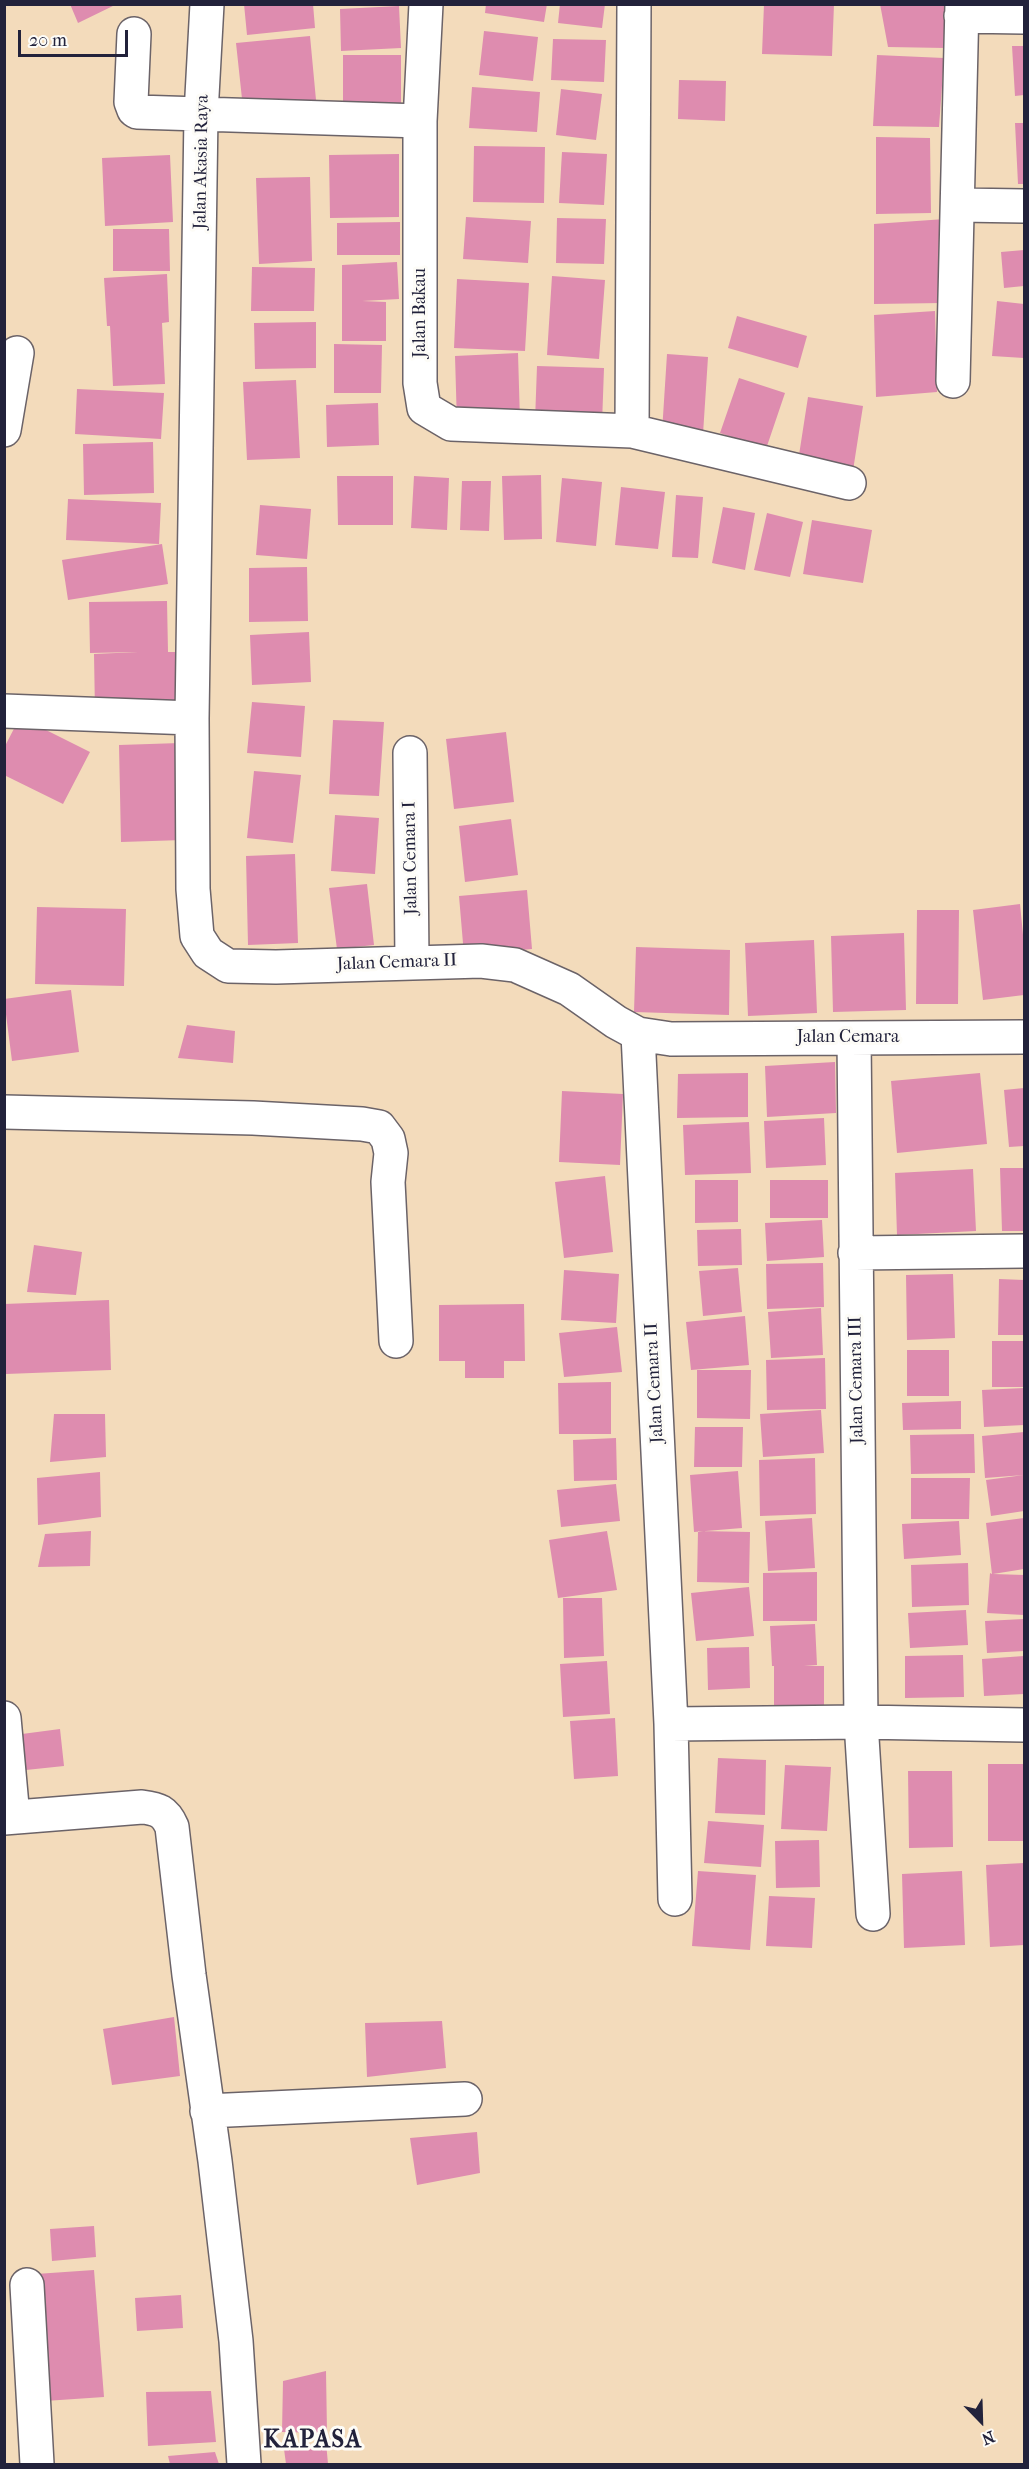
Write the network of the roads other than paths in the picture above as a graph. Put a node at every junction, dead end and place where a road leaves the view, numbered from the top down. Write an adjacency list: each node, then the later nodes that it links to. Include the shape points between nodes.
1 (207, 4): 7 (street, Jalan Akasia Raya)
2 (426, 4): 8 (street, Jalan Bakau)
3 (634, 4): 14 (street)
4 (962, 10): 5 (street); 9 (street)
5 (1024, 17)
6 (134, 34): 7 (street, via 134,110)
7 (201, 114): 8 (street); 17 (street, Jalan Akasia Raya)
8 (420, 121): 14 (street, Jalan Bakau, via 420,383 424,408 451,424)
9 (958, 205): 10 (street); 12 (street)
10 (1024, 206)
11 (17, 354): 13 (street)
12 (953, 381)
13 (4, 430)
14 (632, 431): 15 (street, Jalan Bakau)
15 (849, 483)
16 (4, 711): 17 (street)
17 (192, 718): 19 (street, Jalan Cemara II, via 193,889 197,936 208,953 228,966 276,968)
18 (410, 753): 19 (street, Jalan Cemara I)
19 (412, 962): 20 (street, Jalan Cemara II, via 481,961 515,965 569,989)
20 (638, 1034): 23 (street, Jalan Cemara II); 30 (street, Jalan Cemara II)
21 (1024, 1036): 22 (street, Jalan Cemara)
22 (854, 1038): 23 (street, Jalan Cemara); 26 (street, Jalan Cemara III)
23 (671, 1039)
24 (4, 1112): 27 (street, via 253,1118 379,1127 388,1138 391,1153 388,1182)
25 (1024, 1251): 26 (street)
26 (855, 1253): 29 (street, Jalan Cemara III)
27 (396, 1341)
28 (4, 1719): 32 (street)
29 (861, 1722): 30 (street); 31 (street); 34 (street, Jalan Cemara III)
30 (676, 1723): 33 (street, Jalan Cemara II)
31 (1024, 1725)
32 (9, 1818): 36 (street, via 124,1807 159,1809 168,1817 178,1865)
33 (675, 1899)
34 (873, 1914)
35 (465, 2098): 36 (street)
36 (211, 2136): 39 (street, via 236,2341)
37 (27, 2285): 38 (street)
38 (37, 2464)
39 (244, 2464)

